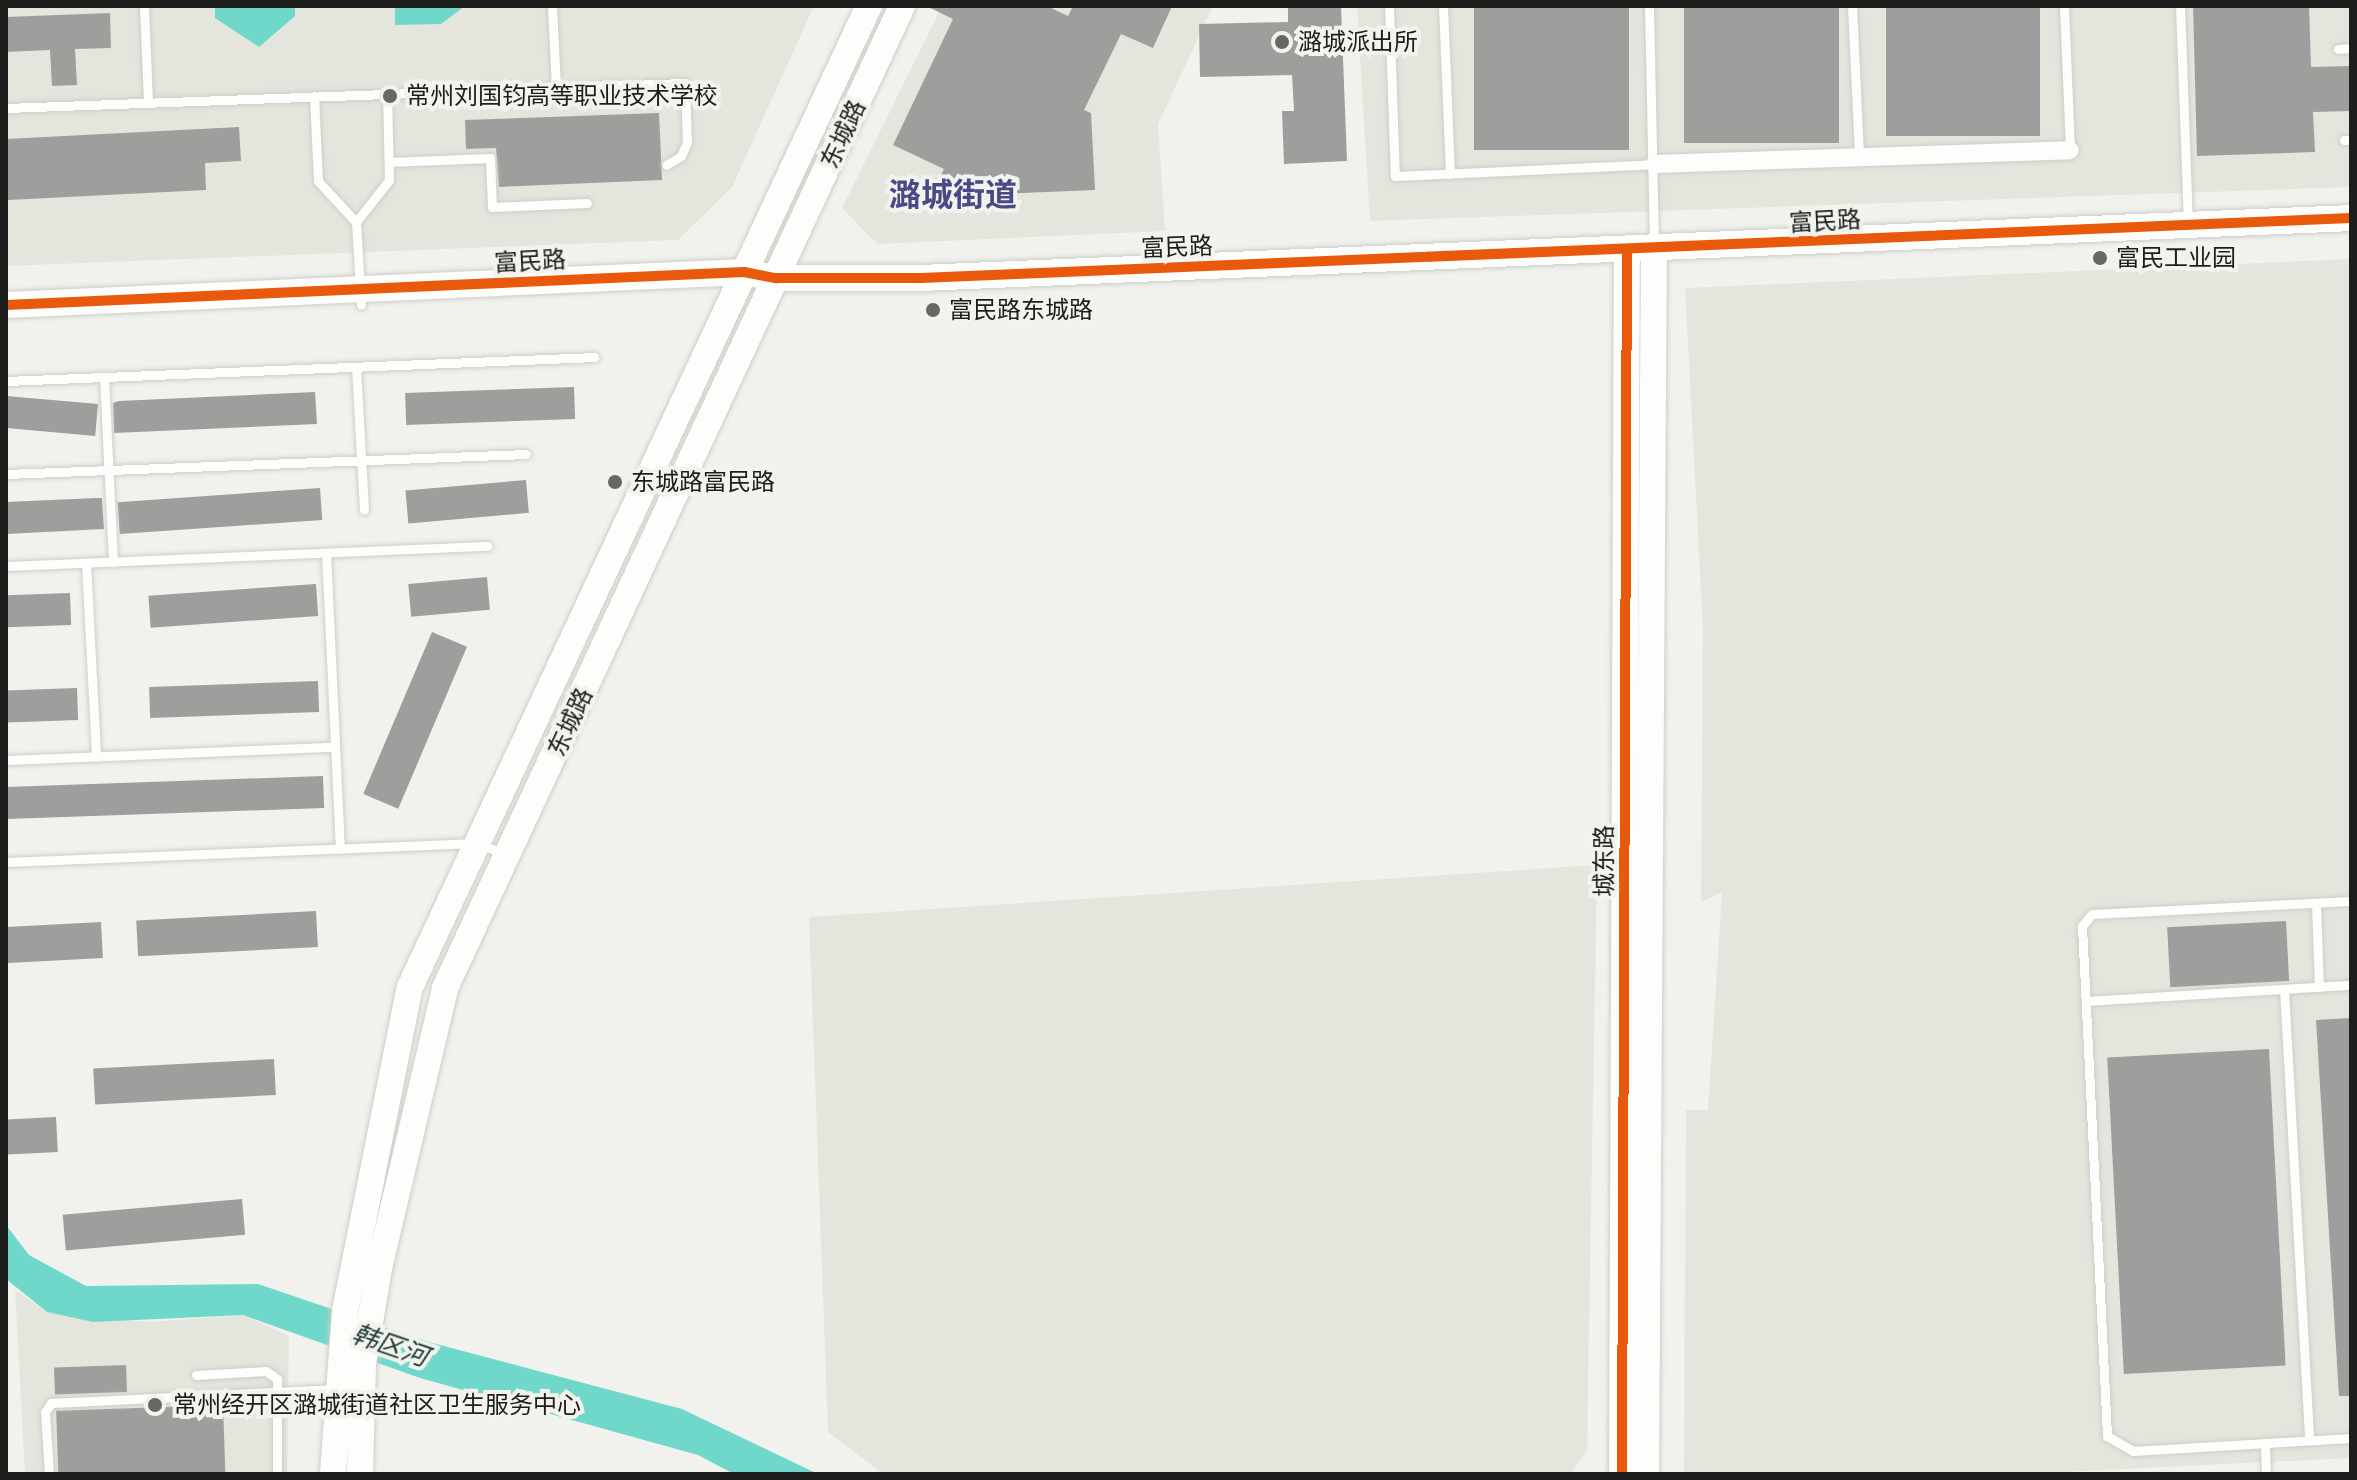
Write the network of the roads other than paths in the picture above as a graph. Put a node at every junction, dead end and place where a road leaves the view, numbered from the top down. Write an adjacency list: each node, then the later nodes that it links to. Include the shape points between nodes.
1 (144, 6): 16 (lane)
2 (552, 6): 13 (lane)
3 (869, 6): 31 (street, 东城路)
4 (902, 6): 30 (street, 东城路)
5 (1389, 6): 23 (lane, via 1395,176)
6 (1443, 6): 23 (lane)
7 (1649, 6): 21 (lane)
8 (1852, 6): 19 (lane)
9 (2064, 6): 18 (lane)
10 (2180, 6): 27 (lane)
11 (2351, 48): 12 (lane)
12 (2338, 49)
13 (556, 87): 14 (lane); 22 (lane, via 685,83 687,142 681,156)
14 (387, 93): 15 (lane); 20 (lane)
15 (314, 96): 16 (lane); 26 (lane, via 318,181)
16 (148, 102): 17 (lane)
17 (6, 108)
18 (2070, 150): 19 (street)
19 (1859, 156): 21 (street)
20 (389, 162): 24 (lane, via 490,158 492,207); 26 (lane, via 389,180)
21 (1655, 164): 23 (lane); 28 (lane)
22 (666, 165)
23 (1450, 174)
24 (587, 203)
25 (2351, 218): 27 (street, 富民路)
26 (356, 222): 32 (lane)
27 (2188, 225): 28 (street, 富民路)
28 (1654, 248): 29 (street, 富民路); 74 (street, 城东路)
29 (1627, 249): 30 (street, 富民路); 73 (street, 城东路)
30 (776, 278): 31 (street, 富民路); 54 (street, 东城路)
31 (740, 280): 32 (street, 富民路); 52 (street, 东城路)
32 (361, 297): 33 (street, 富民路); 34 (street, 富民路)
33 (6, 305)
34 (6, 321)
35 (595, 357): 36 (lane)
36 (356, 367): 37 (lane); 40 (lane)
37 (104, 377): 38 (lane); 41 (lane)
38 (6, 381)
39 (526, 454): 40 (lane)
40 (361, 461): 41 (lane); 43 (lane)
41 (108, 470): 42 (lane); 46 (lane)
42 (6, 474)
43 (364, 510)
44 (488, 546): 45 (lane)
45 (326, 553): 46 (lane); 49 (lane)
46 (113, 562): 47 (lane)
47 (86, 563): 48 (lane); 50 (lane)
48 (6, 566)
49 (335, 747): 50 (lane); 53 (lane)
50 (96, 757): 51 (lane)
51 (6, 760)
52 (478, 843): 53 (lane); 54 (lane); 62 (street, 东城路, via 410,987 345,1311)
53 (340, 849): 55 (lane)
54 (507, 856): 62 (street, 东城路, via 445,988 370,1319)
55 (6, 862)
56 (2351, 901): 57 (lane)
57 (2316, 903): 59 (lane); 61 (lane, via 2092,914 2082,926)
58 (2351, 985): 59 (lane)
59 (2319, 987): 60 (lane)
60 (2284, 989): 61 (lane); 67 (lane)
61 (2086, 1001): 68 (lane, via 2107,1436 2133,1451)
62 (351, 1360): 64 (street, 东城路); 72 (street, 东城路)
63 (196, 1375): 65 (lane, via 266,1371 277,1379)
64 (337, 1389): 65 (lane); 71 (street, 东城路)
65 (278, 1392): 69 (lane, via 51,1403 45,1412); 70 (lane)
66 (2351, 1438): 67 (lane)
67 (2309, 1440): 68 (lane)
68 (2265, 1446): 75 (lane)
69 (49, 1474)
70 (277, 1474)
71 (333, 1474)
72 (360, 1474)
73 (1622, 1474)
74 (1646, 1474)
75 (2266, 1474)

